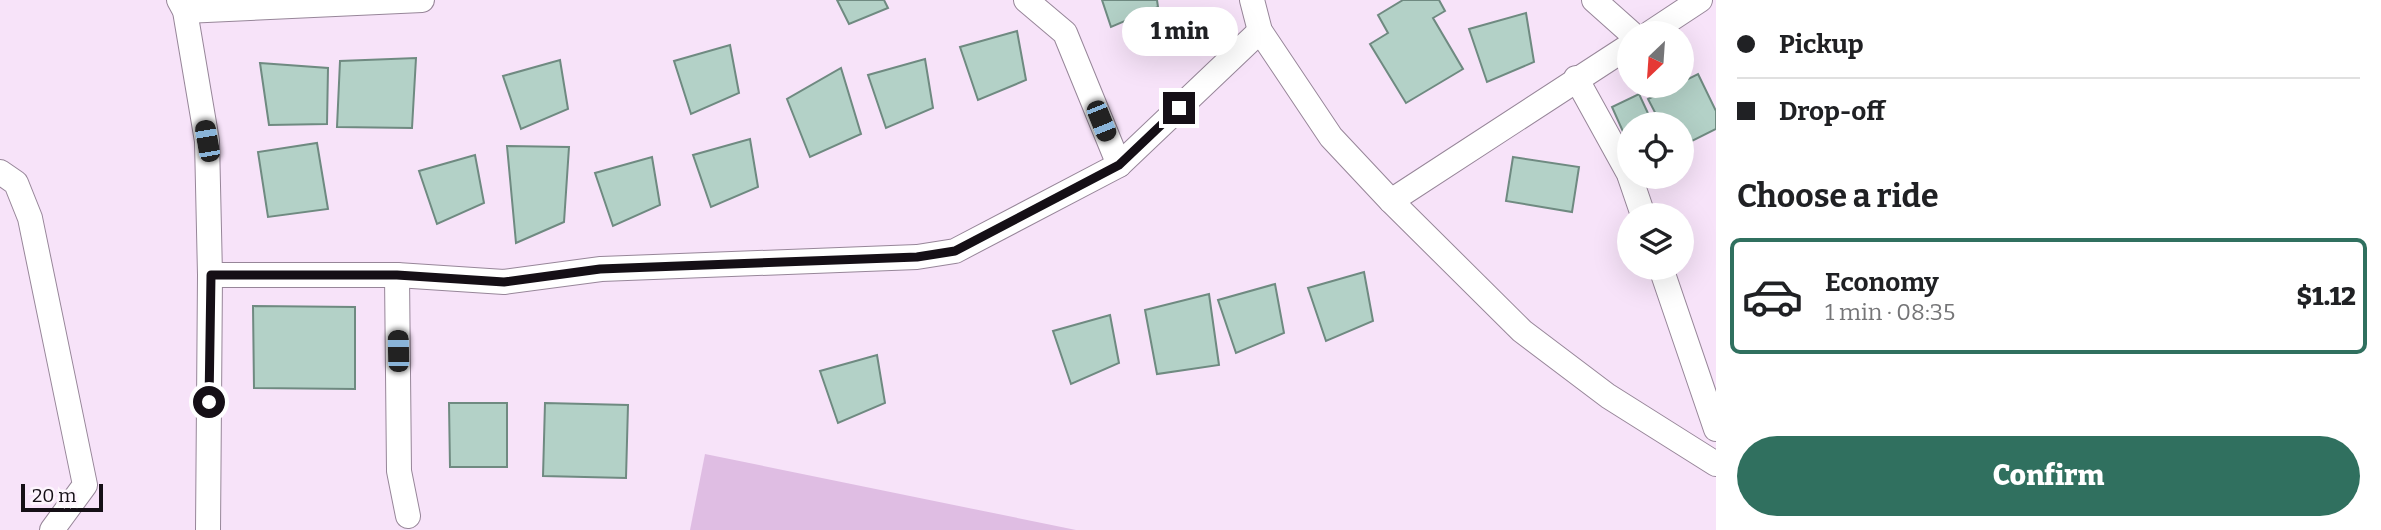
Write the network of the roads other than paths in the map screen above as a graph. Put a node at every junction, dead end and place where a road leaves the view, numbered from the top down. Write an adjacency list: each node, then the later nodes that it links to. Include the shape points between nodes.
1 (422, 0): 6 (street)
2 (1026, 0): 13 (street, via 1065,33)
3 (1252, 0): 9 (street)
4 (1594, 0): 7 (street)
5 (1700, 0): 8 (street)
6 (182, 6): 16 (street, via 207,141)
7 (1618, 21)
8 (1668, 21)
9 (1259, 32): 13 (street); 15 (street, via 1331,136)
10 (1617, 53): 11 (street)
11 (1576, 78): 12 (street); 15 (street)
12 (1617, 152)
13 (1119, 165): 17 (street, via 955,251 917,257 600,269 504,282)
14 (0, 172): 22 (street, via 16,183 30,218 85,485)
15 (1391, 201): 20 (street, via 1522,331 1608,396)
16 (211, 275): 17 (street); 23 (street)
17 (397, 275): 21 (street, via 399,471)
18 (1665, 280): 19 (street)
19 (1716, 429)
20 (1716, 464)
21 (408, 516)
22 (52, 530)
23 (208, 530)

